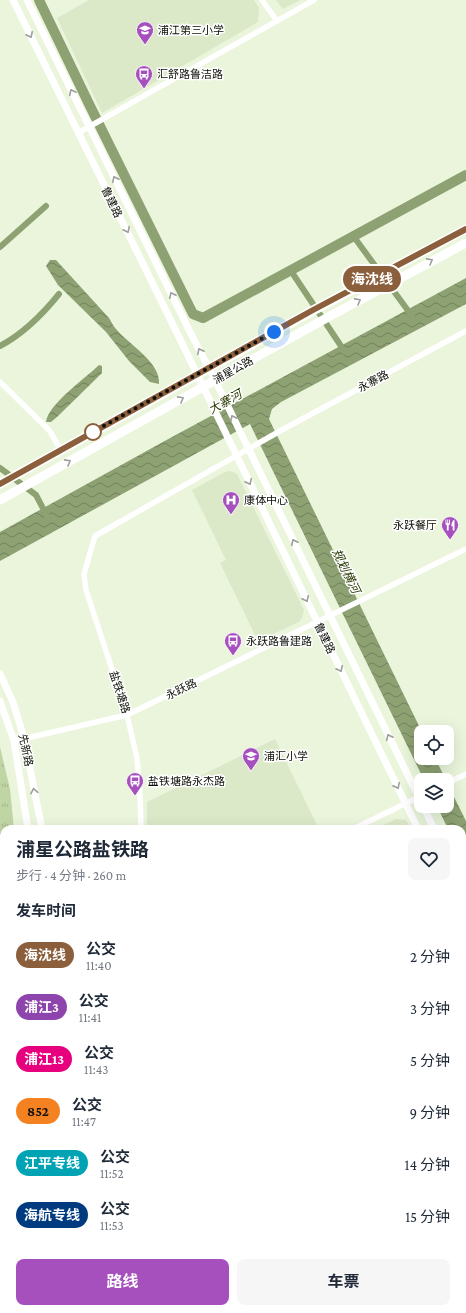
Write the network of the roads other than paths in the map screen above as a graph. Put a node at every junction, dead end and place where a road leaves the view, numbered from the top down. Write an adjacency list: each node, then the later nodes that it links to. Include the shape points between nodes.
1 (13, 0): 7 (street, 鲁建路, one-way to 7)
2 (27, 0): 6 (street, 鲁建路, one-way to 2)
3 (262, 0): 5 (street)
4 (314, 0): 5 (street)
5 (277, 21): 6 (street)
6 (89, 126): 7 (street); 11 (street, 鲁建路, one-way to 6)
7 (78, 133): 12 (street, 鲁建路, one-way to 12)
8 (466, 229): 11 (main road, 浦星公路)
9 (466, 243): 13 (main road, 浦星公路, one-way to 9)
10 (466, 331): 16 (street, 永寨路)
11 (208, 368): 12 (main road, 浦星公路); 13 (street, 鲁建路)
12 (198, 374): 15 (street, 鲁建路); 17 (main road, 浦星公路)
13 (215, 380): 15 (main road, 浦星公路); 16 (street, 鲁建路, one-way to 13)
14 (0, 382): 17 (street, via 49,430)
15 (203, 387): 18 (street, 鲁建路); 20 (main road, 浦星公路, one-way to 15)
16 (249, 449): 18 (street); 22 (street, 鲁建路, one-way to 16)
17 (61, 450): 19 (main road, 浦星公路)
18 (237, 456): 23 (street, 鲁建路, one-way to 23); 26 (street, 盐铁塘路, via 95,536 84,574 86,590)
19 (0, 484)
20 (0, 500)
21 (466, 549): 22 (street, 永跃路)
22 (330, 615): 23 (street, 永跃路); 31 (street, 鲁建路, one-way to 22)
23 (317, 621): 26 (street, 永跃路); 33 (street, 鲁建路, one-way to 33)
24 (0, 674): 27 (street, 先新路, via 13,702)
25 (0, 701): 28 (street, 先新路)
26 (127, 714): 27 (street, 永跃路); 37 (street, 盐铁塘路, via 137,758)
27 (24, 738): 28 (street, 永跃路); 36 (street, 先新路, one-way to 27)
28 (14, 741): 35 (street, 先新路)
29 (466, 774): 30 (street)
30 (454, 780)
31 (414, 786)
32 (414, 800): 33 (street)
33 (406, 803): 38 (street); 39 (street, 鲁建路)
34 (426, 813): 40 (street)
35 (27, 825)
36 (41, 825)
37 (141, 825)
38 (361, 825)
39 (416, 825)
40 (432, 825)

